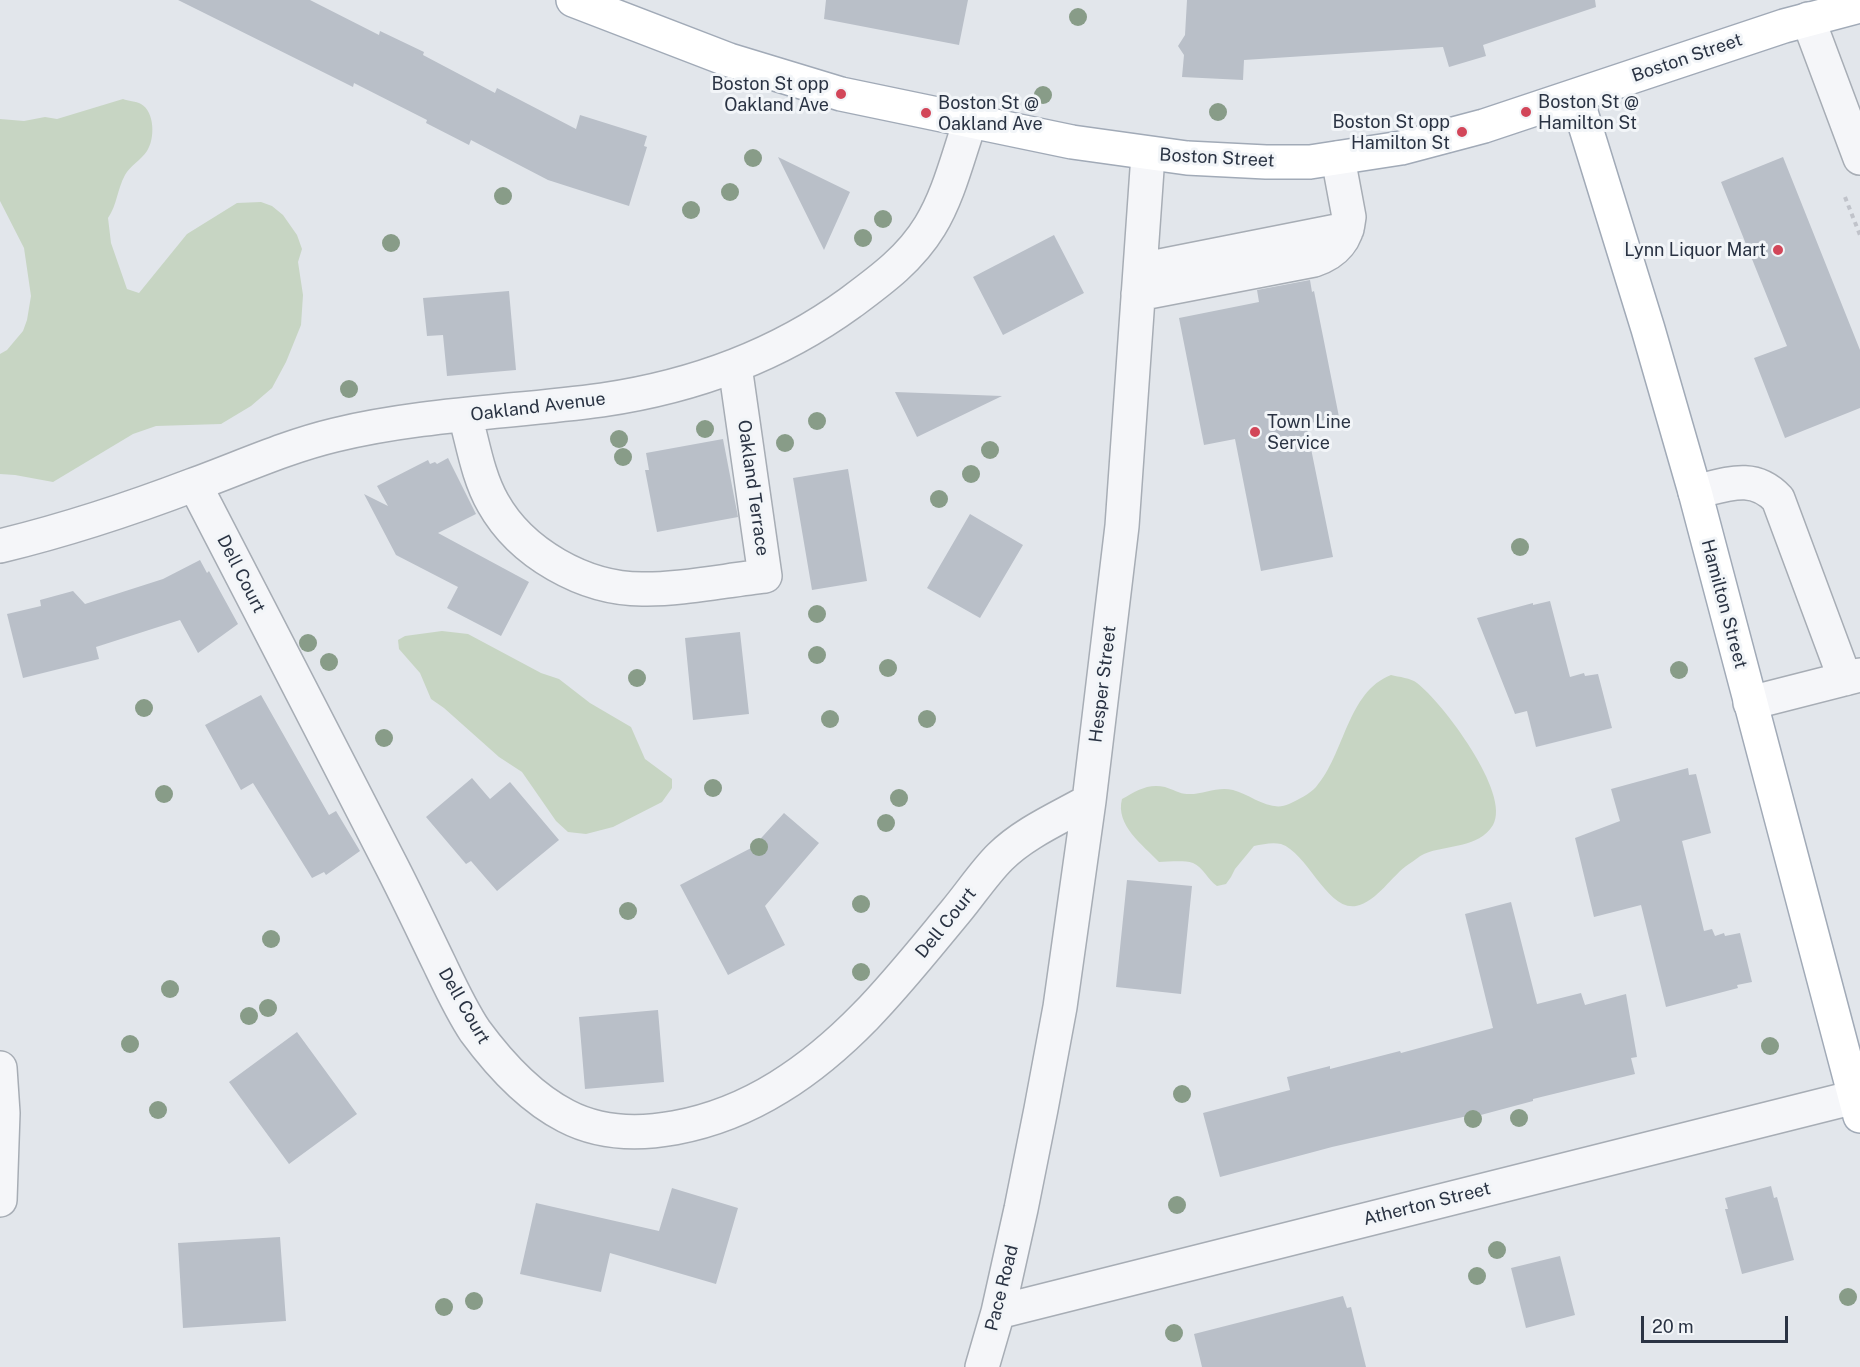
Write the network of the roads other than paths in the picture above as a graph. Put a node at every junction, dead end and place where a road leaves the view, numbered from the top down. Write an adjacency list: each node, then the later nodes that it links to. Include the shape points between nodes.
1 (573, 0): 5 (main road, Boston Street, via 729,60 841,94)
2 (1860, 6): 3 (main road, Boston Street)
3 (1808, 19): 4 (main road, Boston Street); 8 (street)
4 (1576, 96): 7 (main road, Boston Street, via 1401,148); 13 (main road, Hamilton Street)
5 (970, 122): 6 (main road, Boston Street); 10 (street, Oakland Avenue, via 937,214 903,261 809,330)
6 (1148, 154): 7 (main road, Boston Street, via 1266,162); 9 (street, Hesper Street)
7 (1338, 158): 9 (street, via 1349,208 1347,229 1336,248 1322,257)
8 (1860, 158)
9 (1139, 282): 17 (street, Hesper Street, via 1122,526)
10 (735, 366): 11 (street, Oakland Avenue, via 614,398); 11 (street, Oakland Terrace, via 765,576 642,589 603,583 551,562 511,528 493,503)
11 (465, 415): 12 (street, Oakland Avenue, via 333,435 272,453)
12 (195, 484): 14 (street, Oakland Avenue); 17 (street, Dell Court, via 473,1028 526,1089 570,1119 611,1131 655,1131 721,1115 777,1088 828,1052 869,1015 1000,858 1026,837)
13 (1695, 492): 15 (street, via 1746,482 1761,485 1778,500); 16 (main road, Hamilton Street)
14 (0, 546)
15 (1852, 677): 16 (street)
16 (1750, 703): 19 (main road, Hamilton Street)
17 (1089, 801): 21 (street, Hesper Street, via 1060,1007)
18 (0, 1068): 20 (street)
19 (1858, 1106): 22 (street, Atherton Street)
20 (0, 1200)
21 (1021, 1209): 22 (street, Pace Road)
22 (998, 1312): 23 (street, Pace Road)
23 (982, 1367)

